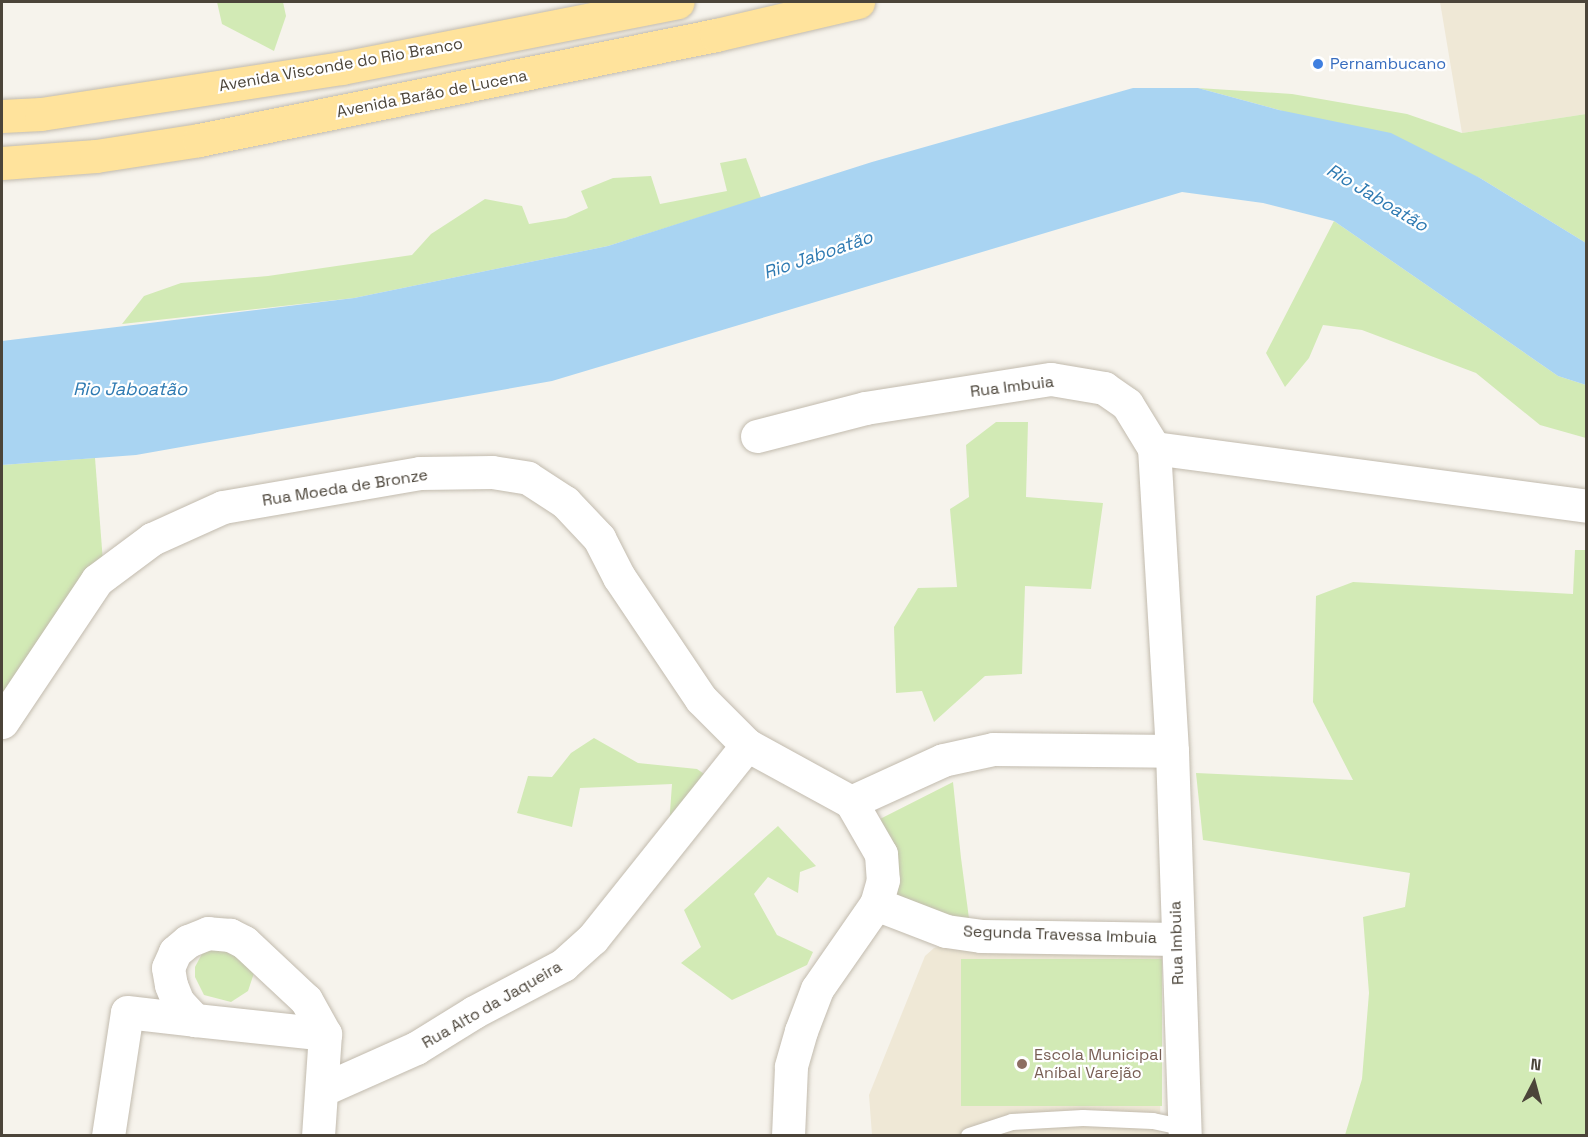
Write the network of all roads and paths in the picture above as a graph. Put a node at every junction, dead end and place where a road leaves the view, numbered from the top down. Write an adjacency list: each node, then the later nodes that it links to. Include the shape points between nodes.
1 (678, 2): 3 (main road, Avenida Visconde do Rio Branco, via 342,68 41,114)
2 (858, 2): 4 (main road, Avenida Barão de Lucena, via 682,42 199,140 96,156)
3 (2, 116)
4 (2, 164)
5 (757, 436): 6 (street, Rua Imbuia, via 865,408 1052,379 1104,388 1127,404)
6 (1154, 448): 7 (street); 10 (street, Rua Imbuia)
7 (1587, 507)
8 (2, 722): 9 (street, Rua Moeda de Bronze, via 97,580 152,539 223,507 420,473 492,472 528,478 565,502 599,538 619,577 701,699)
9 (747, 745): 11 (street, Rua Moeda de Bronze); 16 (street, Rua Alto da Jaqueira, via 593,938 563,965 416,1048)
10 (1172, 751): 11 (street, via 993,749 944,760); 13 (street, Rua Imbuia)
11 (851, 802): 12 (street, via 881,854 883,880)
12 (876, 904): 13 (street, Segunda Travessa Imbuia, via 935,928 981,936); 20 (street, via 817,989 791,1067)
13 (1177, 939): 17 (street, Rua Imbuia)
14 (195, 1020): 15 (street); 15 (street, via 178,1002 168,968 175,952 188,941 208,933 230,935 268,962 306,1000); 18 (street, via 127,1012)
15 (325, 1034): 16 (street)
16 (324, 1089): 19 (street)
17 (1185, 1132): 21 (lane, via 1153,1121 1083,1118 1012,1122)
18 (108, 1136)
19 (318, 1136)
20 (788, 1136)
21 (969, 1136)

